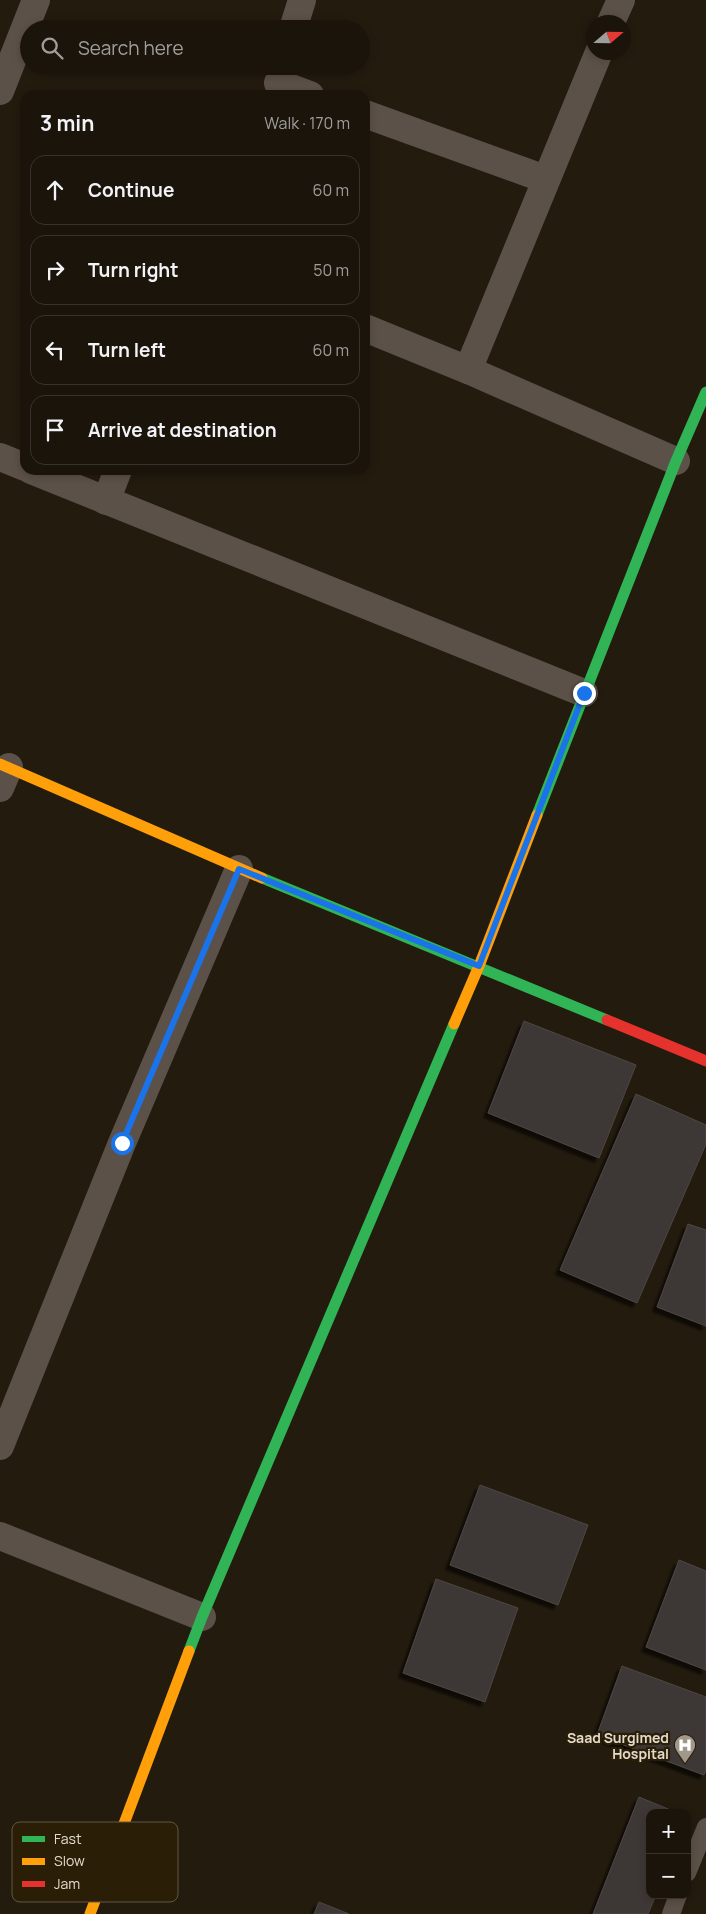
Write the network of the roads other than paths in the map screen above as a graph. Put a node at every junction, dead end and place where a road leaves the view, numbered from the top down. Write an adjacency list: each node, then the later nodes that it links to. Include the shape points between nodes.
1 (36, 0): 4 (street)
2 (621, 0): 3 (street)
3 (614, 15)
4 (28, 20)
5 (20, 40): 9 (street)
6 (596, 60): 11 (street)
7 (278, 82): 8 (street)
8 (298, 90)
9 (0, 91)
10 (370, 116): 11 (street)
11 (546, 179): 13 (street)
12 (370, 330): 13 (street)
13 (468, 370): 16 (street)
14 (706, 392): 16 (street)
15 (0, 457): 17 (street)
16 (676, 461): 21 (street)
17 (20, 465)
18 (44, 475): 20 (street)
19 (116, 475): 20 (street)
20 (106, 501): 21 (street)
21 (584, 693): 24 (street)
22 (3, 773): 23 (street)
23 (239, 869): 24 (street); 26 (street, via 122,1143)
24 (479, 966): 25 (street); 28 (street)
25 (706, 1061)
26 (0, 1446)
27 (0, 1536): 28 (street)
28 (202, 1617): 29 (street)
29 (125, 1822)
30 (706, 1827): 31 (lane)
31 (691, 1863)
32 (677, 1899): 35 (lane)
33 (95, 1902): 34 (street)
34 (90, 1914)
35 (671, 1914)

